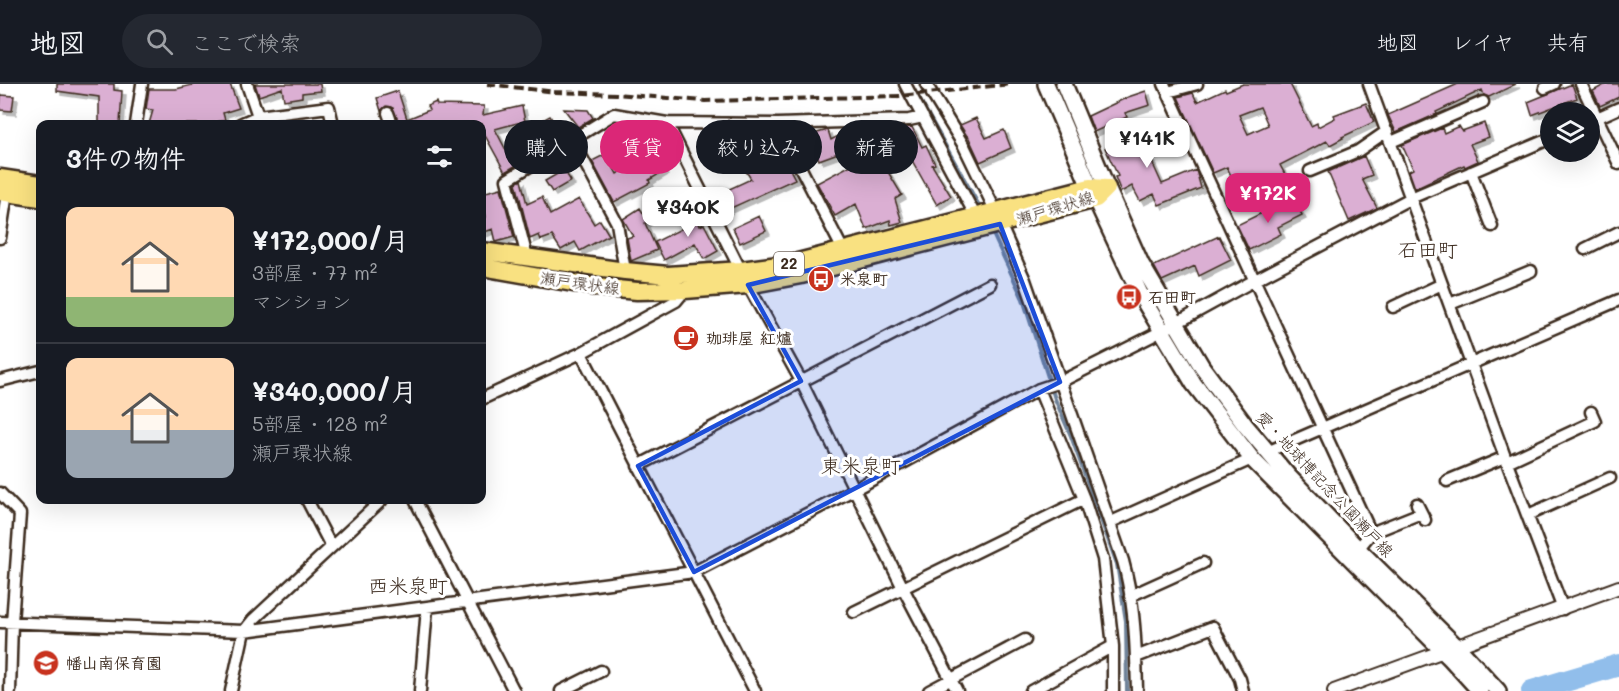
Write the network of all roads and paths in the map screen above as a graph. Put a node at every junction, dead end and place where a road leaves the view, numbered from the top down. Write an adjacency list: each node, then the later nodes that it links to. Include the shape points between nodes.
1 (142, 84): 18 (street)
2 (247, 84): 15 (street)
3 (905, 84): 16 (street)
4 (926, 84): 43 (street, via 964,146)
5 (1046, 84): 38 (main road, 愛・地球博記念公園瀬戸線)
6 (1064, 84): 38 (main road, 愛・地球博記念公園瀬戸線)
7 (1197, 84): 10 (street)
8 (1369, 84): 25 (street)
9 (1581, 84): 12 (street)
10 (1166, 88): 55 (street)
11 (1484, 102): 27 (street)
12 (1587, 102)
13 (1619, 108): 17 (street)
14 (388, 113): 21 (street)
15 (258, 117): 19 (street); 20 (street, via 329,107)
16 (923, 117): 24 (street); 42 (street)
17 (1600, 117)
18 (137, 120)
19 (250, 120)
20 (332, 120)
21 (391, 120)
22 (604, 120): 23 (street, via 614,114)
23 (649, 120)
24 (822, 123)
25 (1387, 131): 27 (street); 32 (street, via 1358,151)
26 (1600, 132): 30 (street)
27 (1391, 142): 41 (street)
28 (1540, 143): 33 (street)
29 (684, 157): 54 (street)
30 (1619, 164)
31 (588, 169): 52 (street, via 617,224)
32 (1310, 171)
33 (1471, 172): 41 (street); 44 (street)
34 (517, 174): 50 (street, via 507,180)
35 (804, 174): 48 (street)
36 (0, 178): 37 (main road)
37 (36, 183)
38 (1098, 192): 43 (main road, 瀬戸環状線 / 22); 62 (main road, 愛・地球博記念公園瀬戸線); 63 (main road, 愛・地球博記念公園瀬戸線, via 1140,296)
39 (4, 193): 40 (main road); 46 (street)
40 (36, 197)
41 (1411, 198): 55 (street); 57 (street)
42 (975, 215): 43 (main road, 瀬戸環状線 / 22); 48 (main road, 瀬戸環状線 / 22)
43 (998, 218): 54 (main road, 瀬戸環状線 / 22, via 801,275); 69 (street, via 1025,280)
44 (1492, 226)
45 (1619, 232): 47 (street)
46 (0, 238)
47 (1585, 249)
48 (843, 250): 54 (main road, 瀬戸環状線 / 22)
49 (486, 252): 50 (main road, 瀬戸環状線 / 22)
50 (527, 257): 52 (main road, 瀬戸環状線 / 22)
51 (486, 268): 58 (main road, 瀬戸環状線 / 22, via 596,287)
52 (625, 271): 54 (main road, 瀬戸環状線 / 22)
53 (1531, 271): 60 (street)
54 (744, 277): 58 (main road, 瀬戸環状線 / 22); 68 (street)
55 (1255, 280): 62 (street); 73 (street)
56 (990, 284): 68 (street)
57 (1442, 284): 60 (street); 61 (street)
58 (685, 290): 64 (street, via 676,301)
59 (1619, 300): 65 (street)
60 (1450, 304): 65 (street)
61 (1393, 307)
62 (1176, 322): 63 (street); 74 (main road, 愛・地球博記念公園瀬戸線, via 1202,367)
63 (1162, 331): 69 (street); 75 (main road, 愛・地球博記念公園瀬戸線, via 1194,384)
64 (580, 353): 71 (street); 77 (street)
65 (1472, 364): 73 (street); 76 (street)
66 (36, 372): 67 (street)
67 (0, 381)
68 (801, 381): 77 (street); 80 (street)
69 (1060, 381): 70 (street); 88 (street)
70 (1039, 389): 80 (street); 82 (street)
71 (486, 397)
72 (1591, 412): 76 (street, via 1595,421)
73 (1323, 428): 74 (street); 89 (street)
74 (1267, 452): 91 (main road, 愛・地球博記念公園瀬戸線)
75 (1252, 459): 88 (street); 106 (main road, 愛・地球博記念公園瀬戸線)
76 (1506, 460): 79 (street); 87 (street)
77 (638, 466): 93 (street)
78 (1610, 478): 87 (street)
79 (1447, 481)
80 (855, 489): 93 (street); 95 (street)
81 (0, 493): 102 (street, via 20,514)
82 (1084, 499): 95 (street); 105 (street, via 1104,559)
83 (309, 504): 90 (street)
84 (378, 504): 90 (street)
85 (417, 504): 97 (street)
86 (1421, 512): 89 (street)
87 (1528, 515): 99 (street)
88 (1111, 522): 96 (street)
89 (1371, 533): 91 (street)
90 (331, 546): 103 (street)
91 (1358, 549): 106 (main road, 愛・地球博記念公園瀬戸線)
92 (1203, 563): 96 (street)
93 (694, 572): 97 (street); 110 (street)
94 (1619, 587): 99 (street)
95 (903, 588): 100 (street); 109 (street)
96 (1130, 596): 107 (street)
97 (467, 602): 98 (street); 114 (street)
98 (427, 609): 103 (street); 113 (street)
99 (1563, 609): 106 (street)
100 (854, 612)
101 (0, 622): 102 (street)
102 (12, 622): 103 (street); 111 (street)
103 (244, 631): 112 (street)
104 (1025, 640): 109 (street)
105 (1113, 646): 118 (street); 119 (street)
106 (1453, 653): 122 (street); 123 (main road, 愛・地球博記念公園瀬戸線); 124 (main road, 愛・地球博記念公園瀬戸線)
107 (1136, 657): 120 (street); 121 (street, via 1213,627)
108 (601, 671): 115 (street)
109 (951, 680): 116 (street); 117 (street)
110 (752, 690)
111 (10, 691)
112 (231, 691)
113 (420, 691)
114 (514, 691)
115 (561, 691)
116 (929, 691)
117 (957, 691)
118 (1031, 691)
119 (1113, 691)
120 (1137, 691)
121 (1243, 691)
122 (1334, 691)
123 (1480, 691)
124 (1498, 691)

